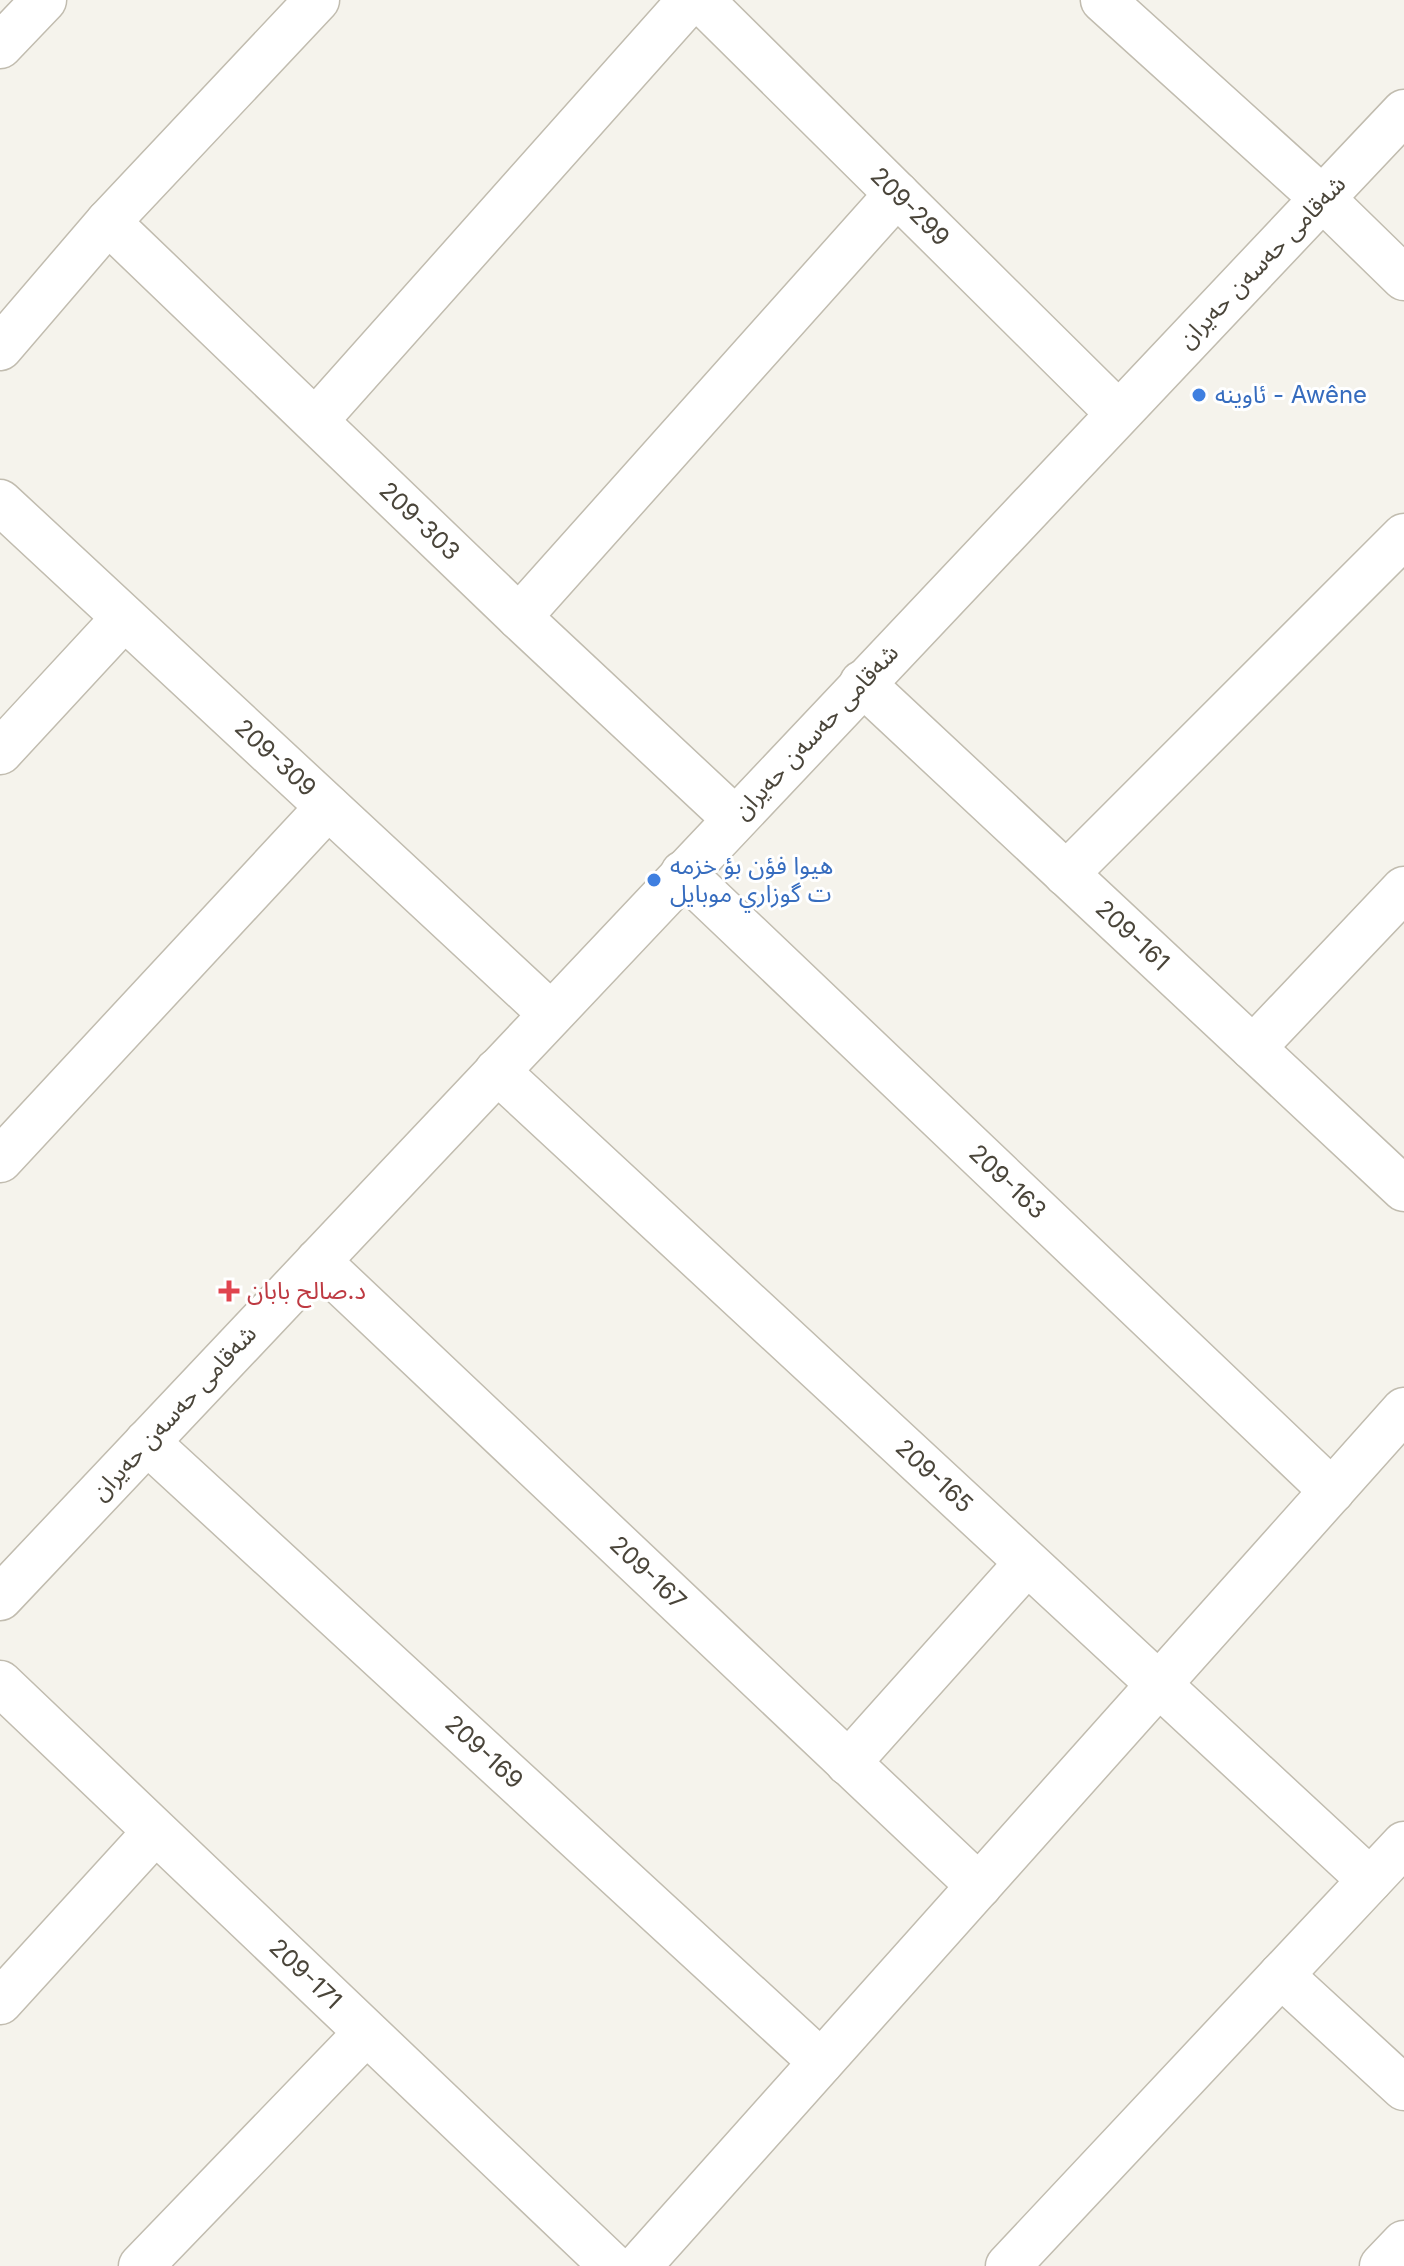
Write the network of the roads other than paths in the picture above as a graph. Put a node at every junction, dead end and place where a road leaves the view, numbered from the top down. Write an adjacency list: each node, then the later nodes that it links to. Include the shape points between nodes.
1 (44, 0): 6 (street)
2 (317, 0): 10 (street)
3 (690, 0): 14 (street)
4 (701, 0): 8 (street, 209-299)
5 (1103, 0): 9 (street)
6 (0, 46)
7 (1404, 112): 9 (street, شەقامی حەسەن حەیران)
8 (897, 194): 13 (street, 209-299); 17 (street)
9 (1323, 199): 11 (street); 13 (street, شەقامی حەسەن حەیران)
10 (108, 222): 12 (street); 14 (street, 209-303)
11 (1404, 278)
12 (0, 348)
13 (1118, 413): 19 (street, شەقامی حەسەن حەیران)
14 (316, 420): 17 (street, 209-303)
15 (0, 502): 18 (street, 209-309)
16 (1404, 536): 24 (street)
17 (519, 617): 22 (street, 209-303)
18 (124, 618): 20 (street); 21 (street, 209-309)
19 (862, 683): 22 (street, شەقامی حەسەن حەیران); 24 (street, 209-161)
20 (0, 752)
21 (328, 807): 26 (street, 209-309); 29 (street)
22 (735, 819): 23 (street, شەقامی حەسەن حەیران)
23 (683, 873): 26 (street, شەقامی حەسەن حەیران); 34 (street, 209-163)
24 (1066, 874): 27 (street, 209-161)
25 (1404, 889): 27 (street)
26 (551, 1014): 28 (street, شەقامی حەسەن حەیران)
27 (1253, 1048): 30 (street, 209-161)
28 (497, 1071): 31 (street, شەقامی حەسەن حەیران); 35 (street, 209-165)
29 (0, 1160)
30 (1404, 1189)
31 (318, 1261): 33 (street, شەقامی حەسەن حەیران); 39 (street, 209-167)
32 (1404, 1410): 34 (street)
33 (147, 1442): 36 (street, شەقامی حەسەن حەیران); 47 (street, 209-169)
34 (1332, 1491): 38 (street)
35 (1027, 1563): 38 (street, 209-165); 39 (street)
36 (0, 1598)
37 (0, 1683): 40 (street, 209-171)
38 (1159, 1685): 42 (street, 209-165); 43 (street)
39 (848, 1763): 43 (street, 209-167)
40 (155, 1832): 45 (street); 46 (street, 209-171)
41 (1404, 1844): 42 (street)
42 (1370, 1880): 44 (street)
43 (979, 1886): 47 (street)
44 (1281, 1975): 48 (street); 53 (street)
45 (0, 2002)
46 (366, 2033): 50 (street); 51 (street, 209-171)
47 (821, 2062): 52 (street)
48 (1404, 2088)
49 (1404, 2243): 54 (street)
50 (153, 2262)
51 (612, 2266)
52 (639, 2266)
53 (1008, 2266)
54 (1382, 2266)

